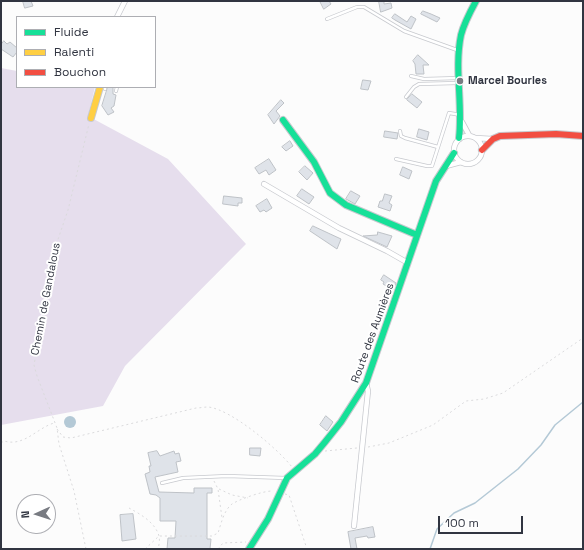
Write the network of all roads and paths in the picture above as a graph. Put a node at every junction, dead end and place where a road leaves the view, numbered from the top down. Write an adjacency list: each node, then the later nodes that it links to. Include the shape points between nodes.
1 (125, 1): 3 (street)
2 (476, 1): 5 (street, via 461,35)
3 (118, 16)
4 (327, 19): 5 (lane, via 357,7 364,7 404,31)
5 (460, 51): 7 (street)
6 (411, 76): 7 (lane)
7 (460, 81): 11 (lane, via 419,84); 12 (street)
8 (103, 88): 13 (street)
9 (117, 88): 10 (lane)
10 (116, 91)
11 (406, 97)
12 (461, 115): 15 (street); 22 (lane, via 449,113)
13 (91, 118): 33 (path, Chemin de Gandalous, via 68,210 53,254 35,356 37,376)
14 (283, 120): 29 (street, via 314,162 330,192 346,205)
15 (462, 122): 17 (street); 20 (street)
16 (400, 131): 22 (lane, via 401,136 405,138)
17 (469, 135): 19 (street); 20 (street)
18 (583, 136): 21 (street, via 542,134)
19 (475, 137): 21 (street); 23 (street, via 480,142)
20 (459, 138): 24 (street, via 454,145)
21 (493, 139): 23 (street)
22 (438, 147): 25 (lane, via 432,166)
23 (482, 150): 26 (street, via 475,162)
24 (454, 153): 26 (street); 27 (street, Route des Aumières)
25 (396, 159)
26 (461, 162): 27 (street)
27 (446, 166): 29 (street, Route des Aumières, via 436,181)
28 (264, 184): 30 (street, via 339,228)
29 (417, 235): 30 (street, Route des Aumières)
30 (408, 263): 32 (street, Route des Aumières)
31 (583, 338): 36 (path, via 503,393 466,401 433,425 389,443)
32 (366, 383): 36 (street, via 368,391); 37 (street, Route des Aumières, via 341,422)
33 (55, 423): 34 (path, Chemin de Gandalous); 35 (path, via 43,426 36,434 25,439)
34 (57, 428): 38 (path, via 63,437 71,438 115,426 209,407 236,418 272,447); 50 (path, Chemin de Gandalous)
35 (1, 443)
36 (362, 448): 37 (path); 47 (street)
37 (315, 454): 38 (street, Route des Aumières)
38 (295, 470): 40 (street, Route des Aumières)
39 (212, 477): 40 (lane); 41 (lane, via 183,478); 42 (path)
40 (287, 478): 43 (street, Route des Aumières)
41 (162, 483)
42 (218, 489): 44 (path); 46 (path)
43 (279, 492): 44 (path, via 268,492); 49 (street, Route des Aumières, via 268,519); 55 (path, via 289,495)
44 (248, 498): 46 (path, via 232,505)
45 (128, 508): 48 (path, via 151,523)
46 (222, 519): 48 (path, via 218,533 212,536)
47 (354, 526)
48 (159, 536): 51 (path); 52 (path)
49 (254, 543): 53 (path, via 223,542); 54 (street, Route des Aumières)
50 (86, 549)
51 (145, 549)
52 (158, 549)
53 (218, 549)
54 (249, 549)
55 (307, 549)

